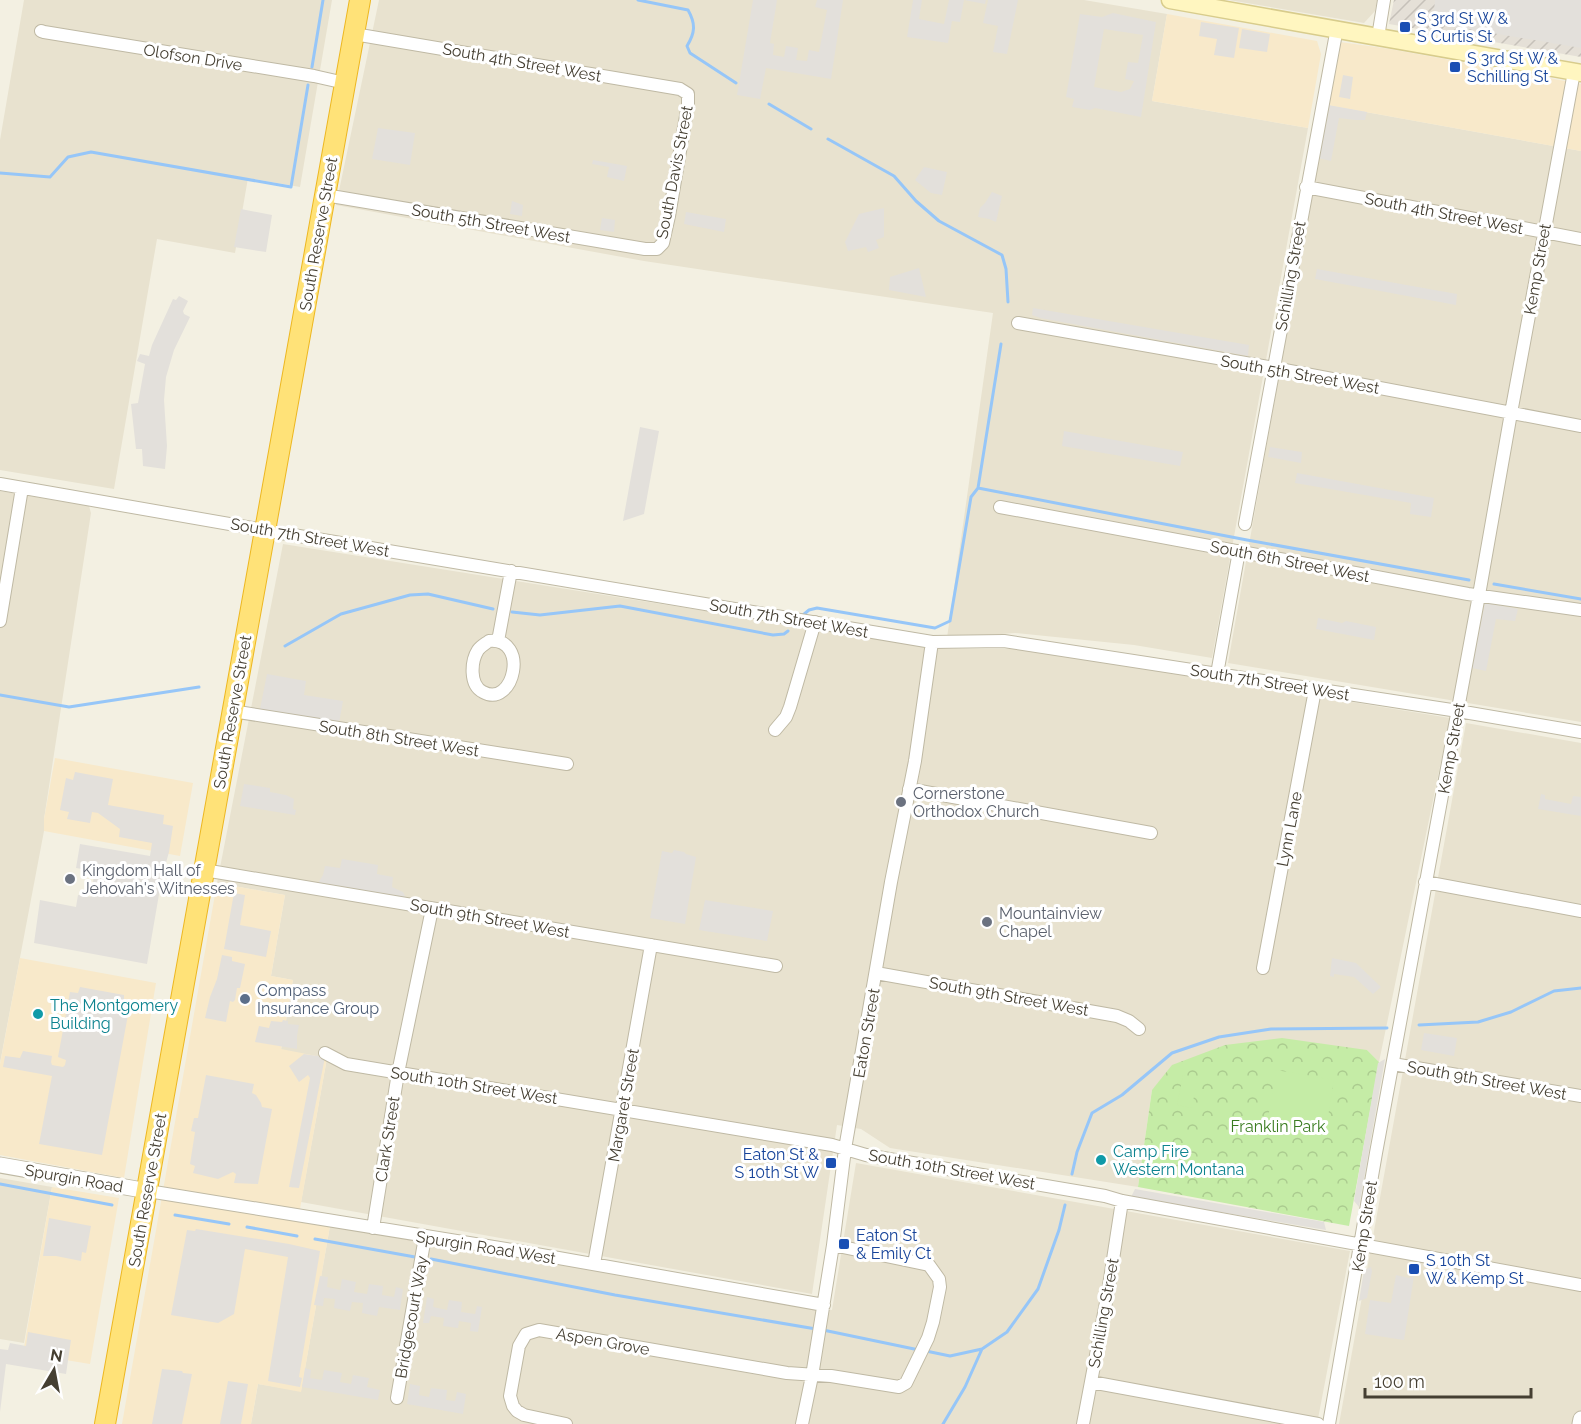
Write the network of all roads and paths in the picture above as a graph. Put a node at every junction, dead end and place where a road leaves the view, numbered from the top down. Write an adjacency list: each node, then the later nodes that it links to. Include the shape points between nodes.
1 (360, 0): 6 (highway, South Reserve Street)
2 (1170, 0): 4 (main road)
3 (1384, 0): 7 (street)
4 (1337, 28): 7 (main road); 11 (street, Schilling Street)
5 (41, 31): 9 (street, Olofson Drive)
6 (354, 34): 9 (highway, South Reserve Street); 10 (street, South 4th Street West, via 681,89)
7 (1378, 37): 8 (main road)
8 (1578, 72): 13 (street, Kemp Street)
9 (345, 83): 12 (highway, South Reserve Street)
10 (688, 94): 15 (street, South Davis Street, via 669,216 663,243)
11 (1306, 187): 13 (street, South 4th Street West); 17 (street, Schilling Street)
12 (325, 195): 15 (street, South 5th Street West); 24 (highway, South Reserve Street)
13 (1544, 232): 14 (street, South 4th Street West); 18 (street, Kemp Street)
14 (1581, 239)
15 (657, 249)
16 (1018, 323): 17 (street, South 5th Street West)
17 (1274, 368): 18 (street, South 5th Street West); 23 (street, Schilling Street)
18 (1511, 413): 19 (street, South 5th Street West); 27 (street, Kemp Street)
19 (1581, 426)
20 (0, 484): 21 (street, South 7th Street West)
21 (22, 488): 24 (street, South 7th Street West); 29 (street)
22 (1000, 507): 25 (street, South 6th Street West)
23 (1245, 524)
24 (264, 530): 26 (street, South 7th Street West); 35 (highway, South Reserve Street)
25 (1239, 551): 27 (street, South 6th Street West); 33 (street)
26 (511, 572): 30 (street, South 7th Street West); 31 (street)
27 (1479, 595): 28 (street, South 6th Street West); 36 (street, Kemp Street)
28 (1581, 610)
29 (0, 620)
30 (815, 622): 32 (street, South 7th Street West); 37 (street, via 790,707)
31 (498, 641): 31 (street, via 479,648 473,672 474,683 481,692 495,695 508,686 513,662 512,653)
32 (932, 642): 33 (street, South 7th Street West, via 1005,640); 40 (street, Eaton Street)
33 (1217, 674): 34 (street, South 7th Street West)
34 (1315, 690): 36 (street, South 7th Street West); 48 (street, Lynn Lane)
35 (232, 711): 39 (street, South 8th Street West); 42 (highway, South Reserve Street)
36 (1458, 711): 38 (street, South 7th Street West); 43 (street, Kemp Street)
37 (775, 730)
38 (1581, 732)
39 (567, 764)
40 (909, 789): 41 (street); 49 (street, Eaton Street)
41 (1151, 833)
42 (204, 870): 44 (street, South 9th Street West); 58 (highway, South Reserve Street)
43 (1425, 882): 45 (street); 52 (street, Kemp Street)
44 (432, 909): 46 (street, South 9th Street West); 53 (street, Clark Street)
45 (1581, 911)
46 (651, 945): 47 (street, South 9th Street West); 55 (street, Margaret Street)
47 (776, 966)
48 (1263, 968)
49 (876, 973): 50 (street, South 9th Street West, via 1117,1016); 56 (street, Eaton Street)
50 (1139, 1029)
51 (325, 1053): 53 (street, South 10th Street West, via 346,1064)
52 (1393, 1064): 54 (street, South 9th Street West); 63 (street, Kemp Street)
53 (398, 1073): 55 (street, South 10th Street West); 60 (street, Clark Street)
54 (1581, 1096)
55 (623, 1110): 56 (street, South 10th Street West); 64 (street, Margaret Street)
56 (845, 1149): 59 (street, South 10th Street West); 62 (street, Eaton Street)
57 (0, 1165): 58 (street, Spurgin Road)
58 (148, 1191): 60 (street, Spurgin Road West); 71 (highway, South Reserve Street)
59 (1122, 1202): 63 (street, South 10th Street West); 68 (street, Schilling Street)
60 (373, 1228): 61 (street, Spurgin Road West)
61 (425, 1237): 64 (street, Spurgin Road West); 69 (street, Bridgecourt Way)
62 (833, 1245): 66 (street, Eaton Street); 67 (street, via 928,1265 940,1287 928,1338 906,1383 899,1388)
63 (1361, 1245): 65 (street, South 10th Street West); 76 (street, Kemp Street)
64 (594, 1264): 66 (street, Spurgin Road West)
65 (1581, 1285)
66 (824, 1305): 67 (street, Eaton Street)
67 (812, 1376): 72 (street, Aspen Grove, via 539,1330 526,1334 519,1346 510,1396 513,1406 524,1415); 73 (street, Eaton Street)
68 (1091, 1382): 74 (street, Schilling Street); 75 (street)
69 (398, 1398)
70 (1581, 1419): 77 (street)
71 (105, 1424)
72 (567, 1424)
73 (802, 1424)
74 (1083, 1424)
75 (1318, 1424)
76 (1329, 1424)
77 (1580, 1424)

